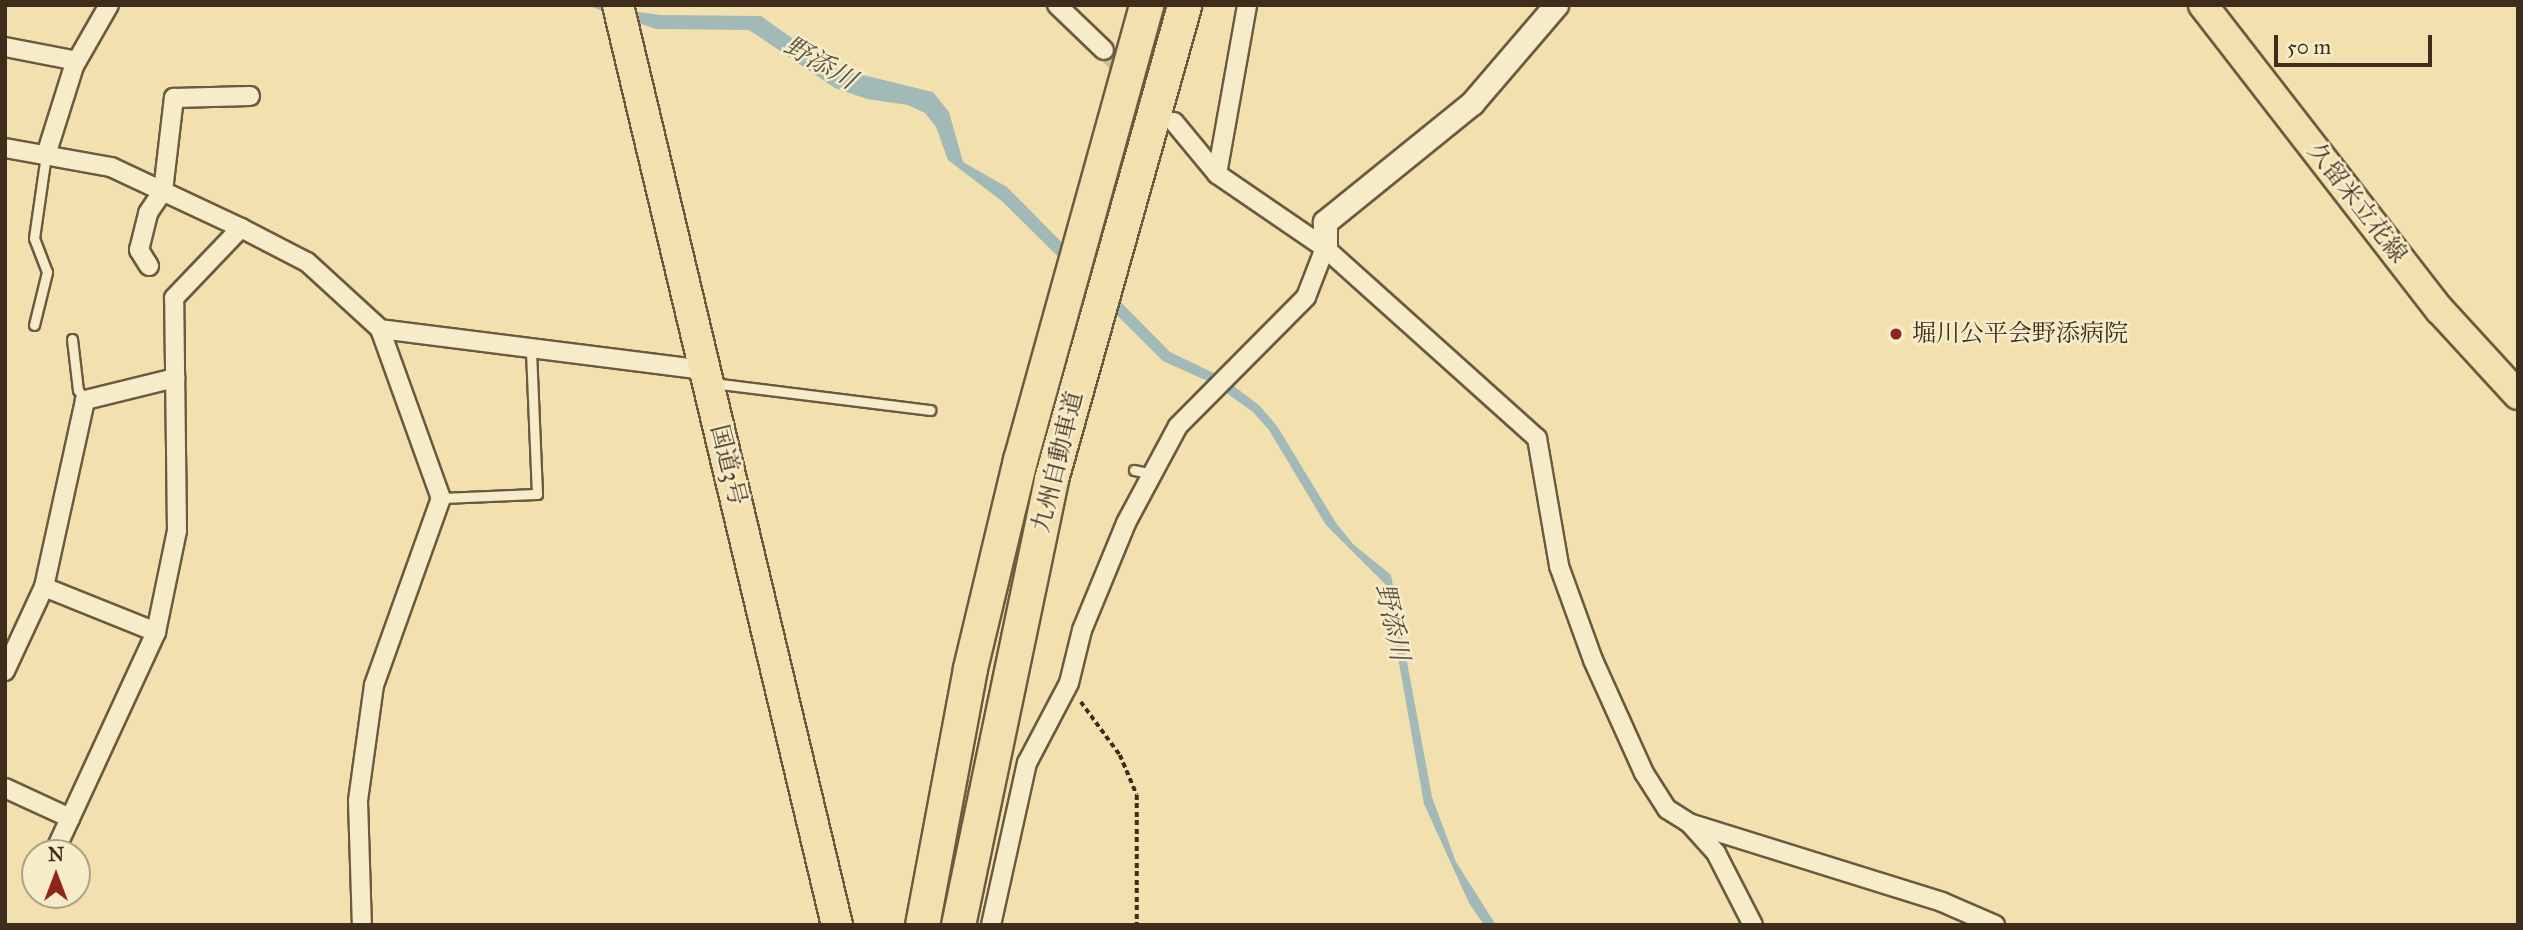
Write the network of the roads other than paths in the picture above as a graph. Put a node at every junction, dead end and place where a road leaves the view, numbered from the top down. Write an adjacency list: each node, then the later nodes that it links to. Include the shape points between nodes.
1 (109, 5): 11 (street)
2 (618, 5): 25 (highway, 国道3号)
3 (1057, 5): 10 (street)
4 (1146, 5): 42 (highway, 九州自動車道, via 1020,460 970,667)
5 (1184, 5): 43 (highway, 九州自動車道, via 1051,479)
6 (1247, 5): 16 (street)
7 (1556, 5): 19 (street, via 1472,103 1325,222)
8 (2203, 5): 27 (main road, 久留米立花線, via 2440,310)
9 (5, 47): 11 (street)
10 (1104, 50)
11 (77, 61): 15 (street)
12 (250, 96): 17 (street, via 174,97)
13 (1174, 122): 16 (street)
14 (5, 148): 15 (street)
15 (46, 155): 17 (street, via 111,167); 21 (lane, via 34,238 47,272)
16 (1217, 174): 19 (street)
17 (163, 191): 18 (street); 20 (street, via 148,213 139,250)
18 (242, 228): 22 (street, via 307,262); 26 (street, via 174,298)
19 (1325, 248): 31 (street, via 1306,297 1178,426); 38 (street, via 1537,438 1559,566 1593,660 1644,773 1667,809)
20 (149, 266)
21 (34, 325)
22 (380, 329): 24 (street); 32 (street)
23 (72, 339): 28 (lane, via 78,390)
24 (531, 348): 25 (street); 32 (lane, via 537,495)
25 (706, 376): 29 (lane); 40 (highway, 国道3号)
26 (175, 378): 28 (street); 34 (street, via 177,531)
27 (2518, 395)
28 (85, 400): 33 (street)
29 (930, 410)
30 (1134, 470): 31 (lane)
31 (1154, 474): 44 (street, via 1126,523 1082,630 1069,683 1027,763)
32 (441, 498): 41 (street, via 374,685 358,801)
33 (44, 587): 34 (street); 35 (street)
34 (156, 632): 37 (street)
35 (5, 671)
36 (5, 788): 37 (street)
37 (70, 818): 39 (street)
38 (1689, 823): 45 (street, via 1716,853); 46 (street, via 1942,902)
39 (60, 839)
40 (835, 922)
41 (362, 925)
42 (922, 925)
43 (958, 925)
44 (992, 925)
45 (1753, 925)
46 (1995, 925)

